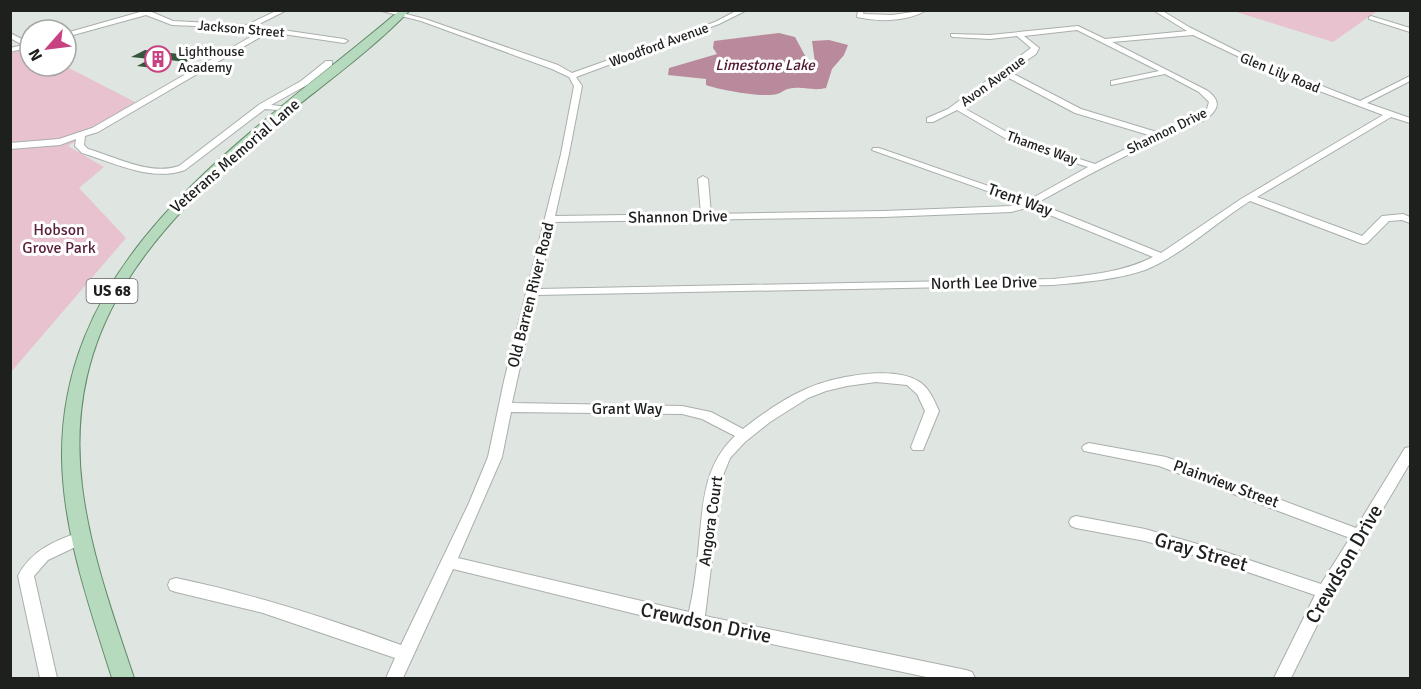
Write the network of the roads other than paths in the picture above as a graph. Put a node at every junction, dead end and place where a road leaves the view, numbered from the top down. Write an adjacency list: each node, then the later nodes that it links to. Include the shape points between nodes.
1 (284, 10): 10 (street)
2 (381, 10): 7 (street)
3 (744, 10): 22 (street, Woodford Avenue)
4 (924, 10): 8 (street, via 893,18)
5 (1156, 10): 14 (street, Glen Lily Road)
6 (142, 12): 10 (street, Jackson Street, via 176,24); 13 (street)
7 (403, 13): 22 (street); 28 (main road, Veterans Memorial Lane / US 68)
8 (860, 13)
9 (1371, 18): 11 (street)
10 (248, 27): 12 (street, Jackson Street)
11 (1409, 28)
12 (268, 30): 17 (street, Jackson Street); 32 (street)
13 (78, 31)
14 (1191, 33): 18 (street); 25 (street, Glen Lily Road, via 1273,72)
15 (1018, 34): 16 (street, Shannon Drive); 18 (street, Shannon Drive, via 1078,28); 21 (street, Avon Avenue, via 1035,50)
16 (953, 35)
17 (344, 41)
18 (1102, 41): 20 (street, Shannon Drive)
19 (329, 63): 26 (street)
20 (1166, 72): 24 (street); 33 (street, Shannon Drive, via 1202,90 1213,104 1211,111)
21 (1006, 73): 27 (street, Avon Avenue); 33 (street, via 1078,111)
22 (572, 76): 41 (street, Old Barren River Road, via 578,92)
23 (1410, 78): 25 (street)
24 (1114, 83)
25 (1360, 104): 29 (street, Glen Lily Road)
26 (263, 106): 28 (street); 32 (street, via 169,173 85,151 79,146)
27 (957, 107): 30 (street, Avon Avenue); 36 (street, Thames Way, via 1018,142)
28 (287, 109): 52 (main road, Veterans Memorial Lane / US 68, via 168,215 137,253 106,303 81,368 72,421 72,473)
29 (1390, 114): 31 (street, Glen Lily Road); 38 (street, North Lee Drive)
30 (930, 120)
31 (1410, 121)
32 (81, 136): 34 (street)
33 (1160, 136): 36 (street, Shannon Drive)
34 (10, 147)
35 (876, 150): 39 (street, Trent Way)
36 (1096, 167): 39 (street, Shannon Drive)
37 (704, 179): 40 (street)
38 (1250, 198): 42 (street, via 1364,240 1386,218); 43 (street, North Lee Drive)
39 (1029, 203): 40 (street, Shannon Drive, via 1002,210); 43 (street, Trent Way)
40 (706, 214): 41 (street, Shannon Drive)
41 (551, 216): 44 (street, Old Barren River Road)
42 (1410, 220)
43 (1162, 257): 44 (street, North Lee Drive, via 1120,274 1067,282)
44 (533, 292): 45 (street, Old Barren River Road)
45 (504, 407): 46 (street, Grant Way, via 681,410 706,415); 53 (street, Old Barren River Road, via 489,473)
46 (744, 435): 47 (street, Angora Court, via 813,390 839,383 901,380 918,387 932,411); 56 (street, Angora Court, via 725,454 714,484)
47 (918, 447)
48 (1089, 448): 51 (street, Plainview Street, via 1161,461)
49 (1410, 452): 51 (street, Crewdson Drive)
50 (1076, 522): 55 (street, Gray Street, via 1222,556)
51 (1359, 535): 55 (street, Crewdson Drive)
52 (83, 537): 58 (street, via 41,556 26,576); 59 (main road, Veterans Memorial Lane / US 68)
53 (448, 562): 56 (street, Crewdson Drive); 57 (street, Old Barren River Road)
54 (176, 585): 57 (street, via 229,597)
55 (1325, 592): 62 (street, Crewdson Drive)
56 (696, 621): 61 (street, Crewdson Drive)
57 (405, 654): 60 (street, Old Barren River Road)
58 (48, 678)
59 (123, 678)
60 (394, 678)
61 (966, 678)
62 (1282, 678)

